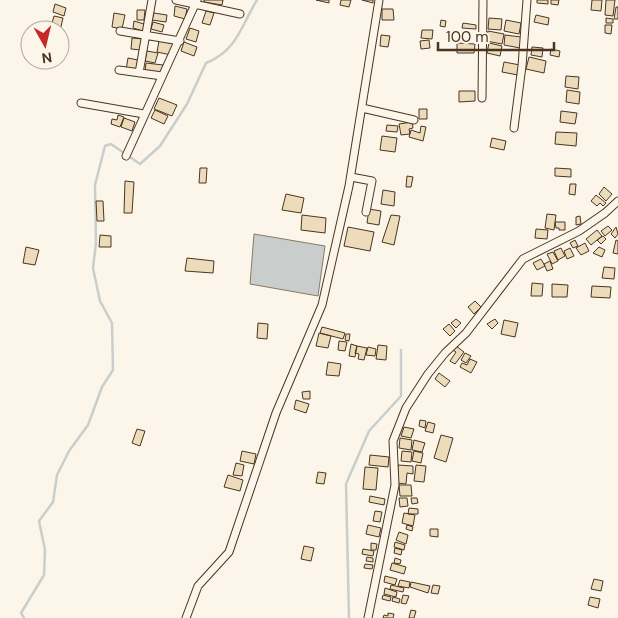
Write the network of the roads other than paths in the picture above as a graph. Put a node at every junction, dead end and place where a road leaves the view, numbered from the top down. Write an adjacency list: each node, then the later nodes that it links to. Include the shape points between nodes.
1 (152, 0): 9 (street)
2 (176, 0): 6 (street)
3 (378, 0): 16 (street)
4 (483, 0): 14 (street)
5 (527, 0): 19 (street)
6 (196, 2): 7 (street); 10 (street)
7 (240, 14)
8 (120, 31): 9 (street)
9 (145, 35): 10 (street); 12 (street)
10 (180, 40): 13 (street)
11 (119, 70): 12 (street)
12 (139, 73): 13 (street)
13 (162, 76): 17 (street)
14 (482, 98)
15 (81, 103): 17 (street)
16 (362, 108): 18 (street); 21 (street)
17 (144, 114): 20 (street)
18 (414, 120)
19 (514, 128)
20 (126, 156)
21 (351, 177): 23 (street, via 372,181); 24 (street, via 341,236 322,305 276,413 229,552 198,586)
22 (618, 201): 25 (street, via 579,231 523,259 466,333 428,374 406,408 393,441 395,485)
23 (366, 212)
24 (186, 618)
25 (368, 618)

